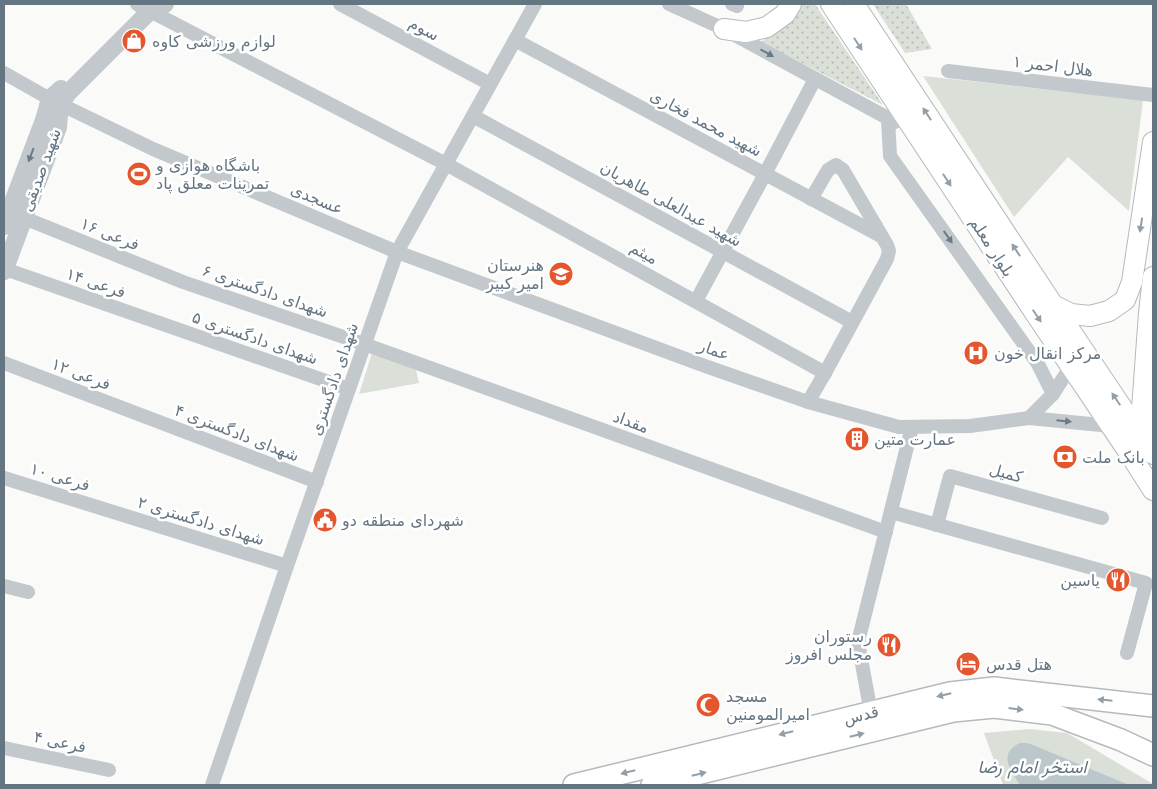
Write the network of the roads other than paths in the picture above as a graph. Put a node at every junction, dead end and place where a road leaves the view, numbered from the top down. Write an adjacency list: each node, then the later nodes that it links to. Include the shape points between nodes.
1 (340, 4): 13 (street, سوم)
2 (535, 4): 9 (street, شهدای دادگستری)
3 (669, 4): 8 (street)
4 (792, 4): 8 (main road, via 785,14 767,27 746,32)
5 (831, 4): 18 (main road, بلوار معلم, one-way to 18)
6 (854, 4): 33 (main road, بلوار معلم, one-way to 6)
7 (147, 6): 15 (street, شهید صدیقی, via 64,86); 20 (street, میثم)
8 (724, 29): 12 (street, one-way to 12)
9 (515, 40): 13 (street, شهدای دادگستری); 21 (street, شهید محمد فخاری)
10 (948, 71): 14 (street, هلال احمر ۱)
11 (4, 73): 15 (street, عسجدی)
12 (815, 79): 17 (street); 21 (street)
13 (490, 84): 16 (street, شهدای دادگستری)
14 (1153, 95)
15 (55, 102): 23 (street, شهید صدیقی, via 58,127); 24 (street, شهید صدیقی, one-way to 24, via 44,120); 26 (street, عسجدی, via 153,149)
16 (473, 116): 20 (street, شهدای دادگستری); 27 (street, شهید عبدالعلی طاهریان)
17 (888, 119): 18 (street); 42 (street, one-way to 42, via 890,156 1038,364)
18 (917, 135): 39 (main road, بلوار معلم, one-way to 39)
19 (1153, 142): 31 (main road, one-way to 31, via 1132,282)
20 (446, 164): 26 (street, شهدای دادگستری); 32 (street, میثم)
21 (765, 174): 22 (street, شهید محمد فخاری); 27 (street)
22 (811, 199): 25 (street, شهید محمد فخاری); 25 (street, via 828,170 836,165 843,170)
23 (24, 218): 28 (street, شهید صدیقی); 29 (street, فرعی ۱۶)
24 (4, 226)
25 (881, 236): 35 (street, via 887,246 887,259)
26 (397, 252): 37 (street, شهدای دادگستری); 43 (street, عمار)
27 (723, 252): 32 (street); 35 (street, شهید عبدالعلی طاهریان)
28 (4, 270): 36 (street, فرعی ۱۴)
29 (183, 282): 37 (street, شهدای دادگستری ۶)
30 (1153, 282): 34 (main road)
31 (1125, 300): 33 (main road, via 1109,311 1090,316 1070,314); 34 (main road, via 1131,311 1143,315)
32 (696, 301): 40 (street, میثم)
33 (1053, 305): 48 (main road, بلوار معلم, one-way to 33)
34 (1149, 313): 48 (main road, via 1142,409)
35 (852, 322): 40 (street)
36 (177, 329): 41 (street, شهدای دادگستری ۵)
37 (364, 344): 41 (street, شهدای دادگستری); 56 (street, مقداد)
38 (4, 363): 44 (street, فرعی ۱۲)
39 (1071, 366): 42 (street); 46 (main road, بلوار معلم)
40 (825, 373): 43 (street)
41 (349, 389): 50 (street, شهدای دادگستری)
42 (1053, 394): 45 (street)
43 (808, 402): 47 (street, عمار, via 899,428)
44 (145, 417): 50 (street, شهدای دادگستری ۴)
45 (1029, 418): 46 (street, عمار, one-way to 46); 47 (street, عمار, via 970,426)
46 (1111, 426): 51 (main road, بلوار معلم)
47 (912, 427): 53 (street)
48 (1149, 447)
49 (4, 478): 52 (street, فرعی ۱۰)
50 (317, 482): 57 (street, شهدای دادگستری)
51 (1153, 490)
52 (105, 509): 57 (street, شهدای دادگستری ۲)
53 (891, 512): 55 (street); 56 (street)
54 (1102, 518): 55 (street, کمیل, via 950,476)
55 (937, 524): 60 (street, via 1146,583)
56 (886, 532): 62 (street, via 858,642)
57 (287, 566): 66 (street, شهدای دادگستری)
58 (4, 586): 59 (street)
59 (28, 592)
60 (1127, 653)
61 (1149, 702): 62 (main road, قدس, one-way to 62, via 994,688 950,693)
62 (871, 713): 67 (main road, قدس, one-way to 67)
63 (4, 748): 65 (street, فرعی ۴)
64 (1150, 755): 68 (main road, قدس, one-way to 64, via 953,712 994,706 1052,714 1121,740)
65 (109, 770)
66 (212, 785)
67 (574, 785)
68 (652, 785)

